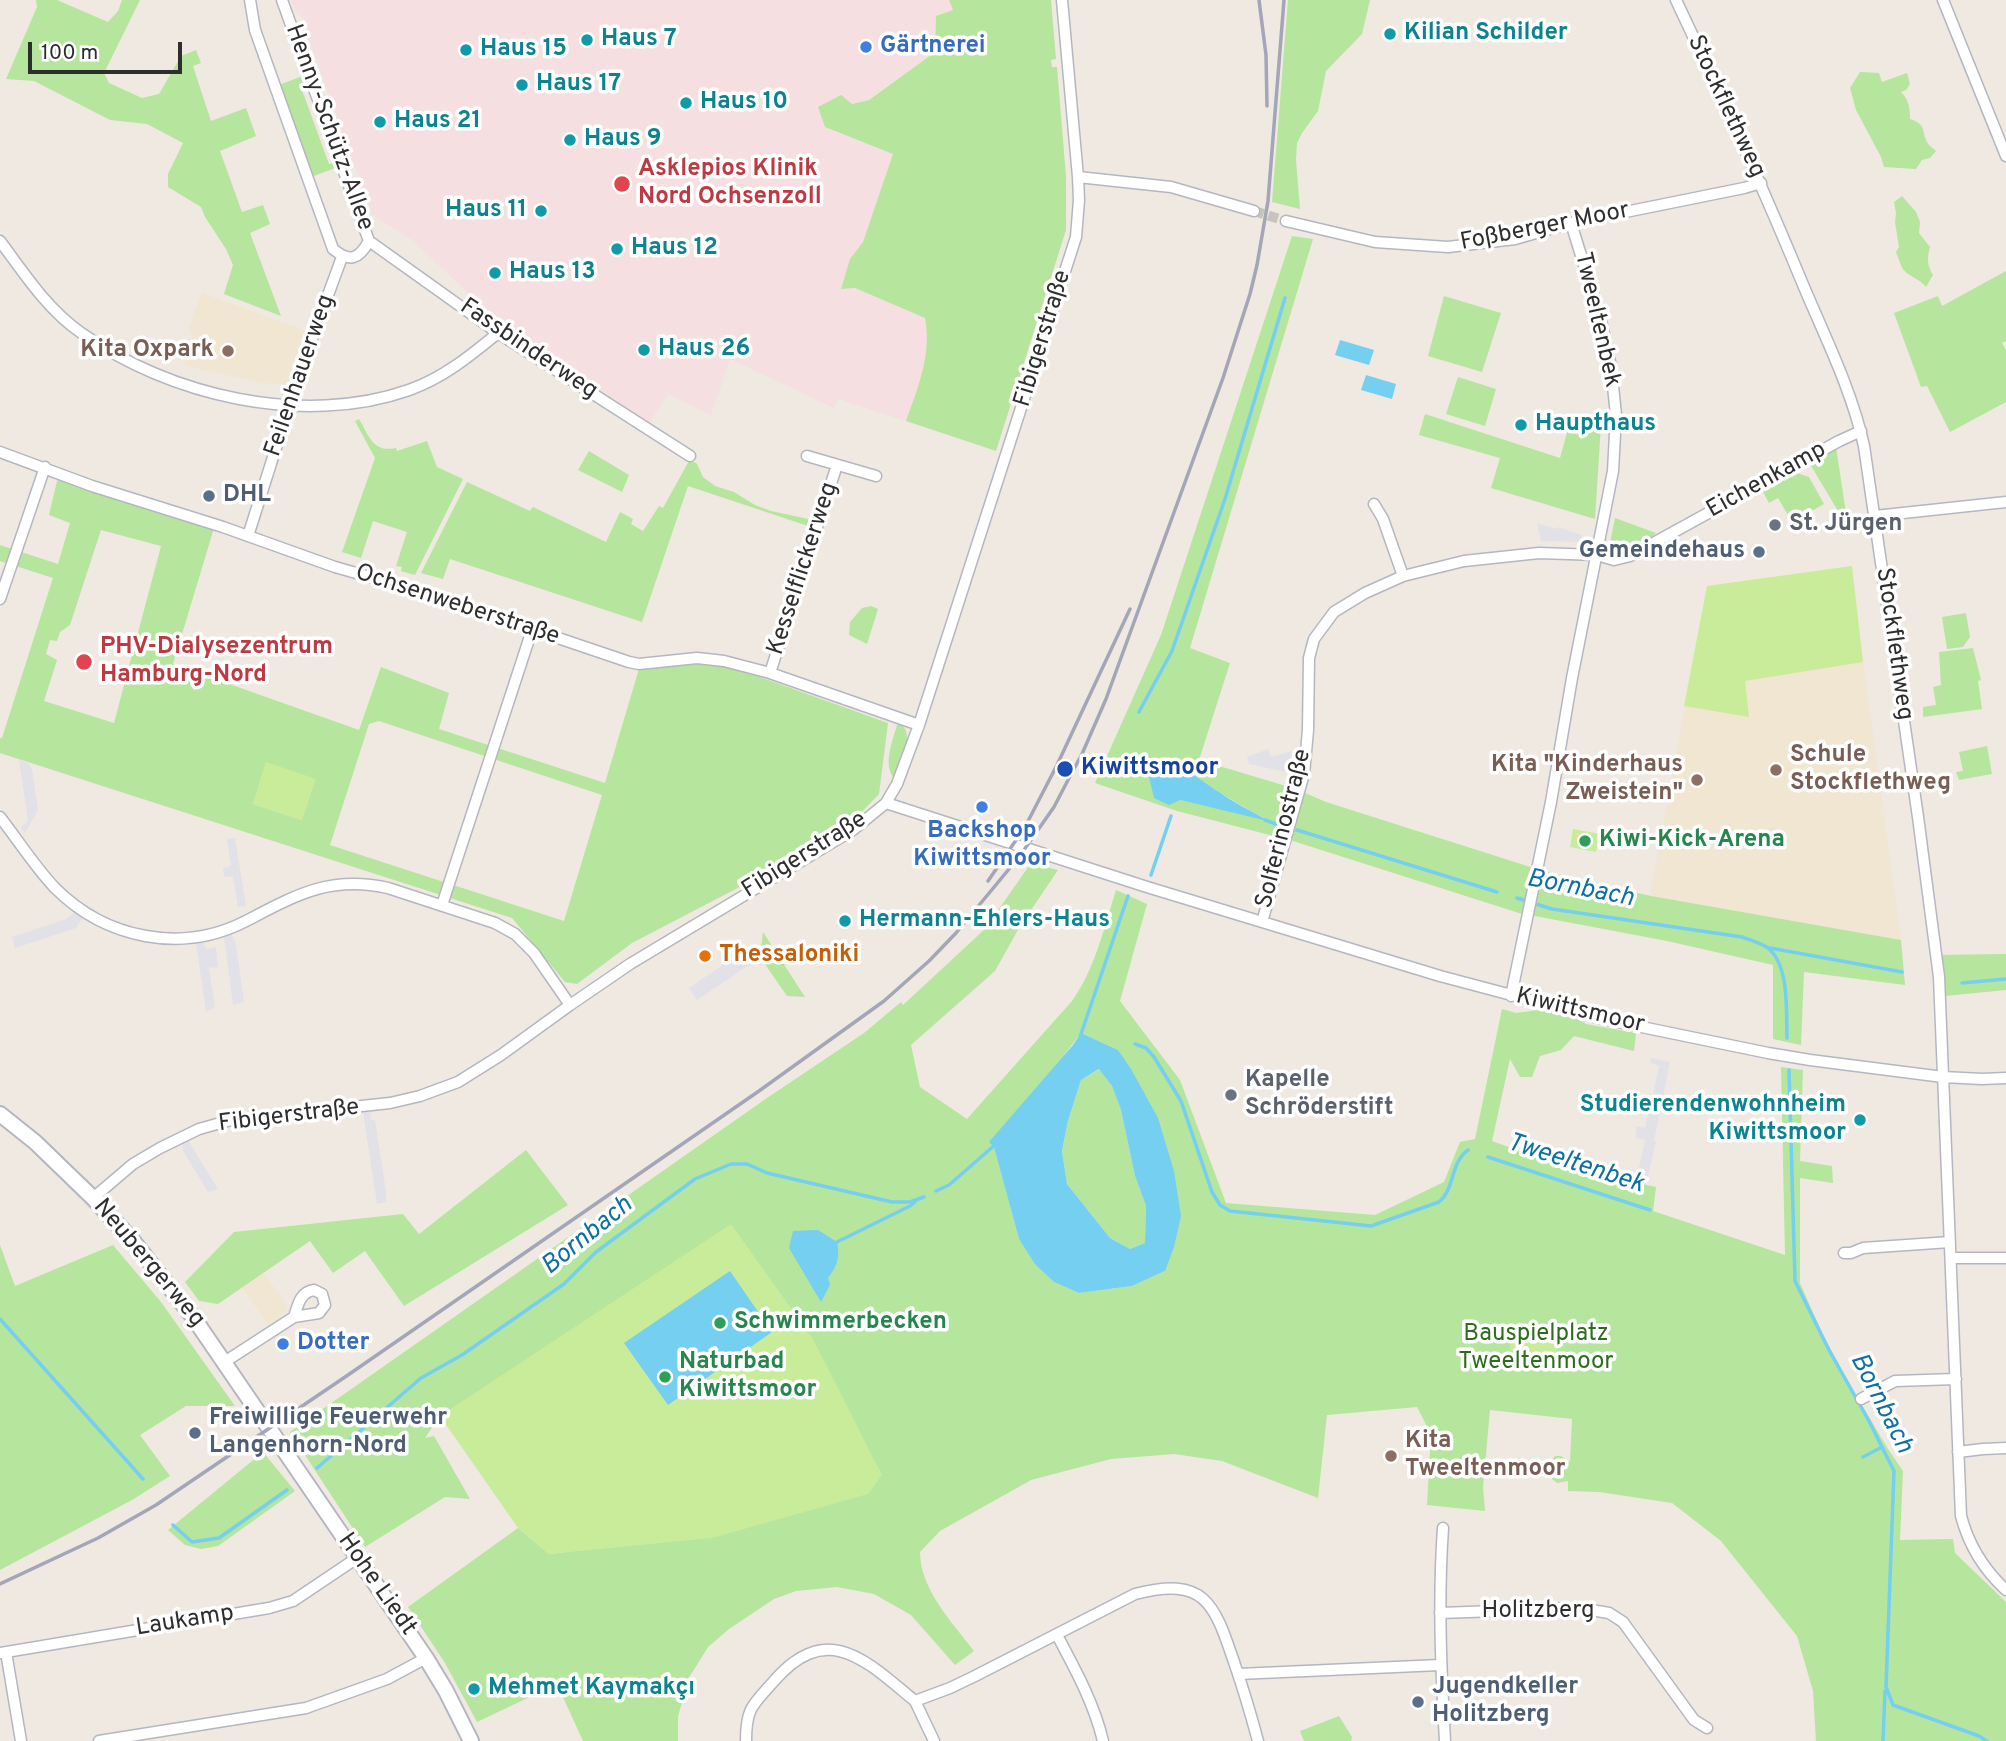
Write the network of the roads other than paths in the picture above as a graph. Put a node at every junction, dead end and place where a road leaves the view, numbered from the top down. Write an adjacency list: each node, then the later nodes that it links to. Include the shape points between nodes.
1 (250, 0): 14 (street, Henny-Schütz-Allee, via 255,30 329,238)
2 (282, 0): 13 (street, Henny-Schütz-Allee)
3 (1062, 0): 7 (street, Fibigerstraße)
4 (1676, 0): 8 (street, Stockflethweg)
5 (1942, 0): 6 (street)
6 (2006, 156)
7 (1078, 177): 9 (street, via 1171,187); 33 (street, Fibigerstraße, via 1076,237)
8 (1761, 183): 11 (street, Foßberger Moor); 17 (street, Stockflethweg)
9 (1254, 211)
10 (1286, 221): 11 (street, Foßberger Moor, via 1375,242 1448,247 1515,239)
11 (1571, 223): 28 (street, Tweeltenbek, via 1601,320 1616,415 1613,471)
12 (0, 241): 16 (street, via 42,297 78,331 116,355 200,390)
13 (369, 241): 14 (street, Henny-Schütz-Allee, via 359,255); 15 (street, Fassbinderweg)
14 (342, 257): 16 (street, Feilenhauerweg)
15 (498, 333): 16 (street, via 459,364 411,389 351,403); 19 (street, Fassbinderweg)
16 (288, 404): 27 (street, Feilenhauerweg)
17 (1861, 431): 26 (street, Stockflethweg); 28 (street, Eichenkamp, via 1630,556 1614,560)
18 (0, 452): 22 (street, Ochsenweberstraße)
19 (690, 456)
20 (807, 456): 21 (street, Kesselflickerweg)
21 (837, 465): 23 (street, Kesselflickerweg); 32 (street, Kesselflickerweg)
22 (45, 467): 27 (street, Ochsenweberstraße); 30 (street)
23 (876, 476)
24 (2006, 502): 26 (street)
25 (1374, 504): 29 (street)
26 (1875, 516): 40 (street, Stockflethweg, via 1934,929)
27 (248, 536): 31 (street, Ochsenweberstraße)
28 (1597, 555): 29 (street, Solferinostraße, via 1498,556); 38 (street, Tweeltenbek)
29 (1404, 576): 37 (street, Solferinostraße, via 1334,612 1314,639 1309,658 1304,774)
30 (0, 599)
31 (532, 630): 32 (street, Ochsenweberstraße, via 639,664 697,658); 36 (street)
32 (770, 673): 33 (street, Ochsenweberstraße)
33 (919, 725): 34 (street, Fibigerstraße)
34 (886, 803): 37 (street, Kiwittsmoor); 39 (street, Fibigerstraße, via 853,830)
35 (0, 817): 36 (street, via 54,887 81,911 146,938 171,940 218,933 307,891 338,884 371,884)
36 (442, 905): 39 (street, via 515,934)
37 (1262, 922): 38 (street, Kiwittsmoor)
38 (1511, 996): 40 (street, Kiwittsmoor, via 1768,1053)
39 (570, 1004): 43 (street, Fibigerstraße, via 502,1055 445,1087 390,1103 231,1120 199,1129 133,1164)
40 (1943, 1077): 41 (street, Kiwittsmoor); 44 (street, Stockflethweg)
41 (2006, 1077)
42 (0, 1114): 43 (street, Neubergerweg)
43 (93, 1198): 49 (street, Neubergerweg, via 133,1241)
44 (1950, 1242): 45 (street); 46 (street, Stockflethweg)
45 (1844, 1253)
46 (1951, 1258): 47 (street); 50 (street, Stockflethweg)
47 (2006, 1258)
48 (294, 1317): 49 (street)
49 (226, 1361): 52 (street, Neubergerweg)
50 (1956, 1379): 51 (street, via 1895,1381); 54 (street, Stockflethweg)
51 (1861, 1399)
52 (273, 1433): 56 (street, Hohe Liedt)
53 (2006, 1448): 54 (street)
54 (1958, 1452): 57 (street, Stockflethweg, via 1964,1529 1982,1564)
55 (1443, 1528): 58 (street)
56 (357, 1558): 60 (street, Laukamp, via 293,1601 269,1608); 61 (street, Hohe Liedt)
57 (2006, 1590)
58 (1440, 1613): 62 (street); 65 (street, Holitzberg, via 1578,1608 1609,1613 1623,1622 1694,1720)
59 (1057, 1635): 63 (street, via 1135,1594 1177,1588 1192,1592 1215,1612); 64 (street); 71 (street, via 1087,1695)
60 (3, 1653): 66 (street)
61 (426, 1658): 67 (street, via 387,1679 306,1708); 68 (street, Hohe Liedt)
62 (1440, 1665): 63 (street); 73 (street)
63 (1238, 1674): 72 (street)
64 (915, 1701): 69 (street, via 856,1656 817,1651 785,1668 750,1709); 70 (street)
65 (1707, 1728)
66 (22, 1741)
67 (99, 1741)
68 (471, 1741)
69 (746, 1741)
70 (934, 1741)
71 (1103, 1741)
72 (1258, 1741)
73 (1445, 1741)

